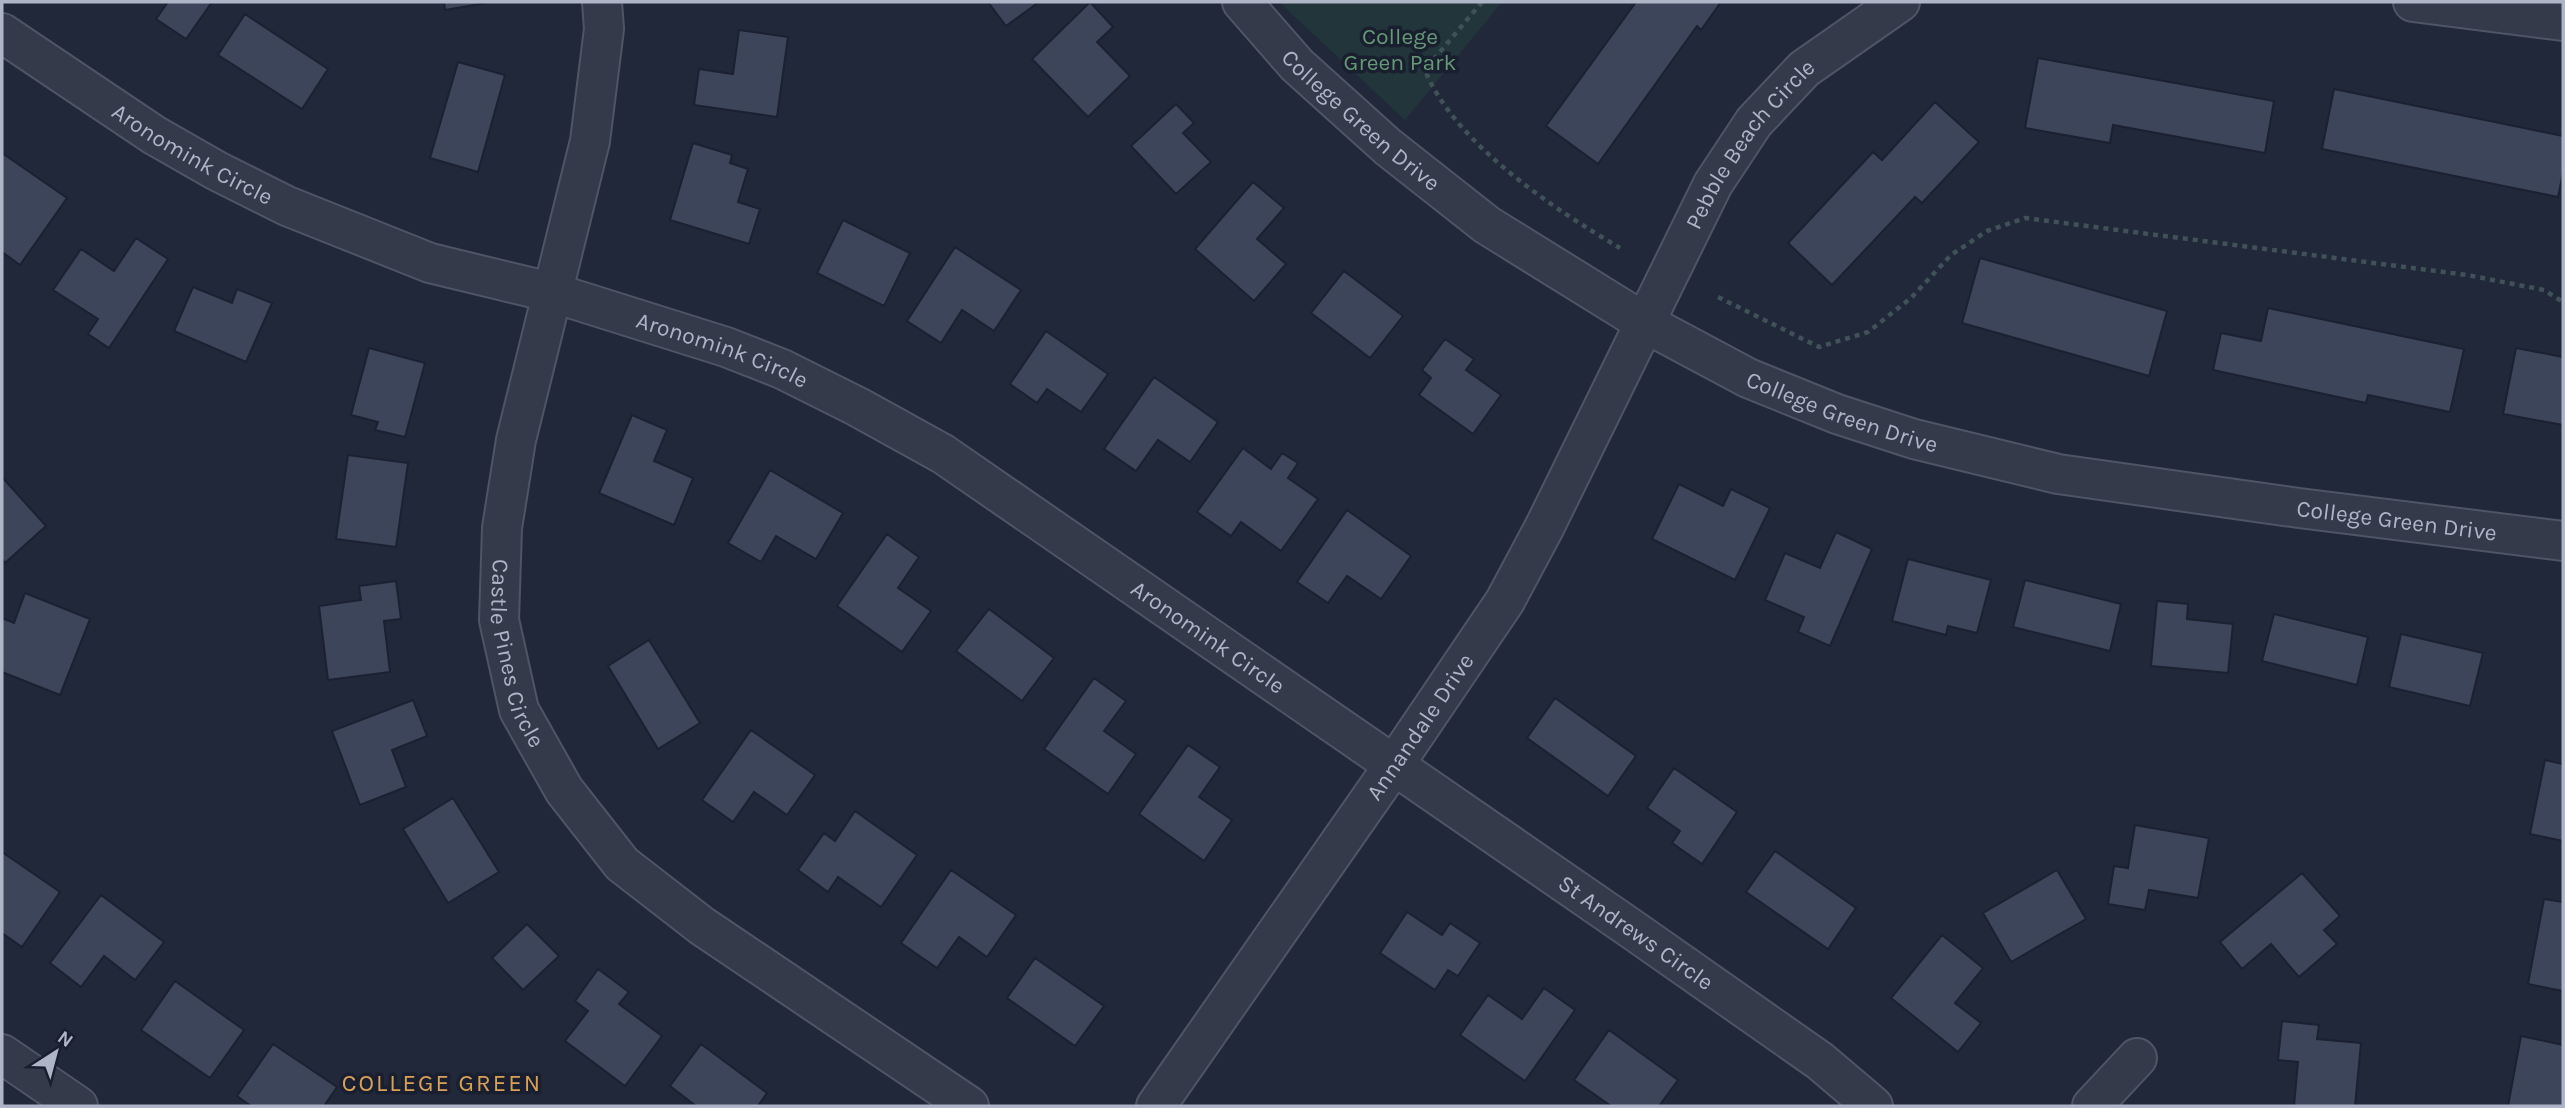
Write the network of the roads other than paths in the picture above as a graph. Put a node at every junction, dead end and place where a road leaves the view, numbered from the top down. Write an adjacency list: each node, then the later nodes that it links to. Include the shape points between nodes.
1 (602, 2): 7 (street, Castle Pines Circle, via 604,29 590,141)
2 (1242, 2): 8 (street, College Green Drive, via 1297,65 1487,225)
3 (1900, 2): 8 (street, Pebble Beach Circle, via 1804,69 1754,122 1713,184)
4 (2413, 2): 5 (street)
5 (2563, 21)
6 (2, 33): 7 (street, Aronomink Circle, via 154,135 287,206 430,263)
7 (554, 293): 10 (street, Aronomink Circle, via 782,369 943,454); 14 (street, Castle Pines Circle, via 516,440 502,528 499,620 519,710 564,790 622,864 702,926)
8 (1645, 323): 9 (street, College Green Drive, via 1748,378 1837,414 1914,439 2058,474); 10 (street, Annandale Drive, via 1505,601)
9 (2563, 541)
10 (1394, 765): 15 (street, Annandale Drive); 16 (street, St Andrews Circle, via 1820,1061)
11 (2, 1054): 13 (street)
12 (2137, 1058): 17 (street)
13 (78, 1106)
14 (969, 1106)
15 (1156, 1106)
16 (1873, 1106)
17 (2092, 1106)

